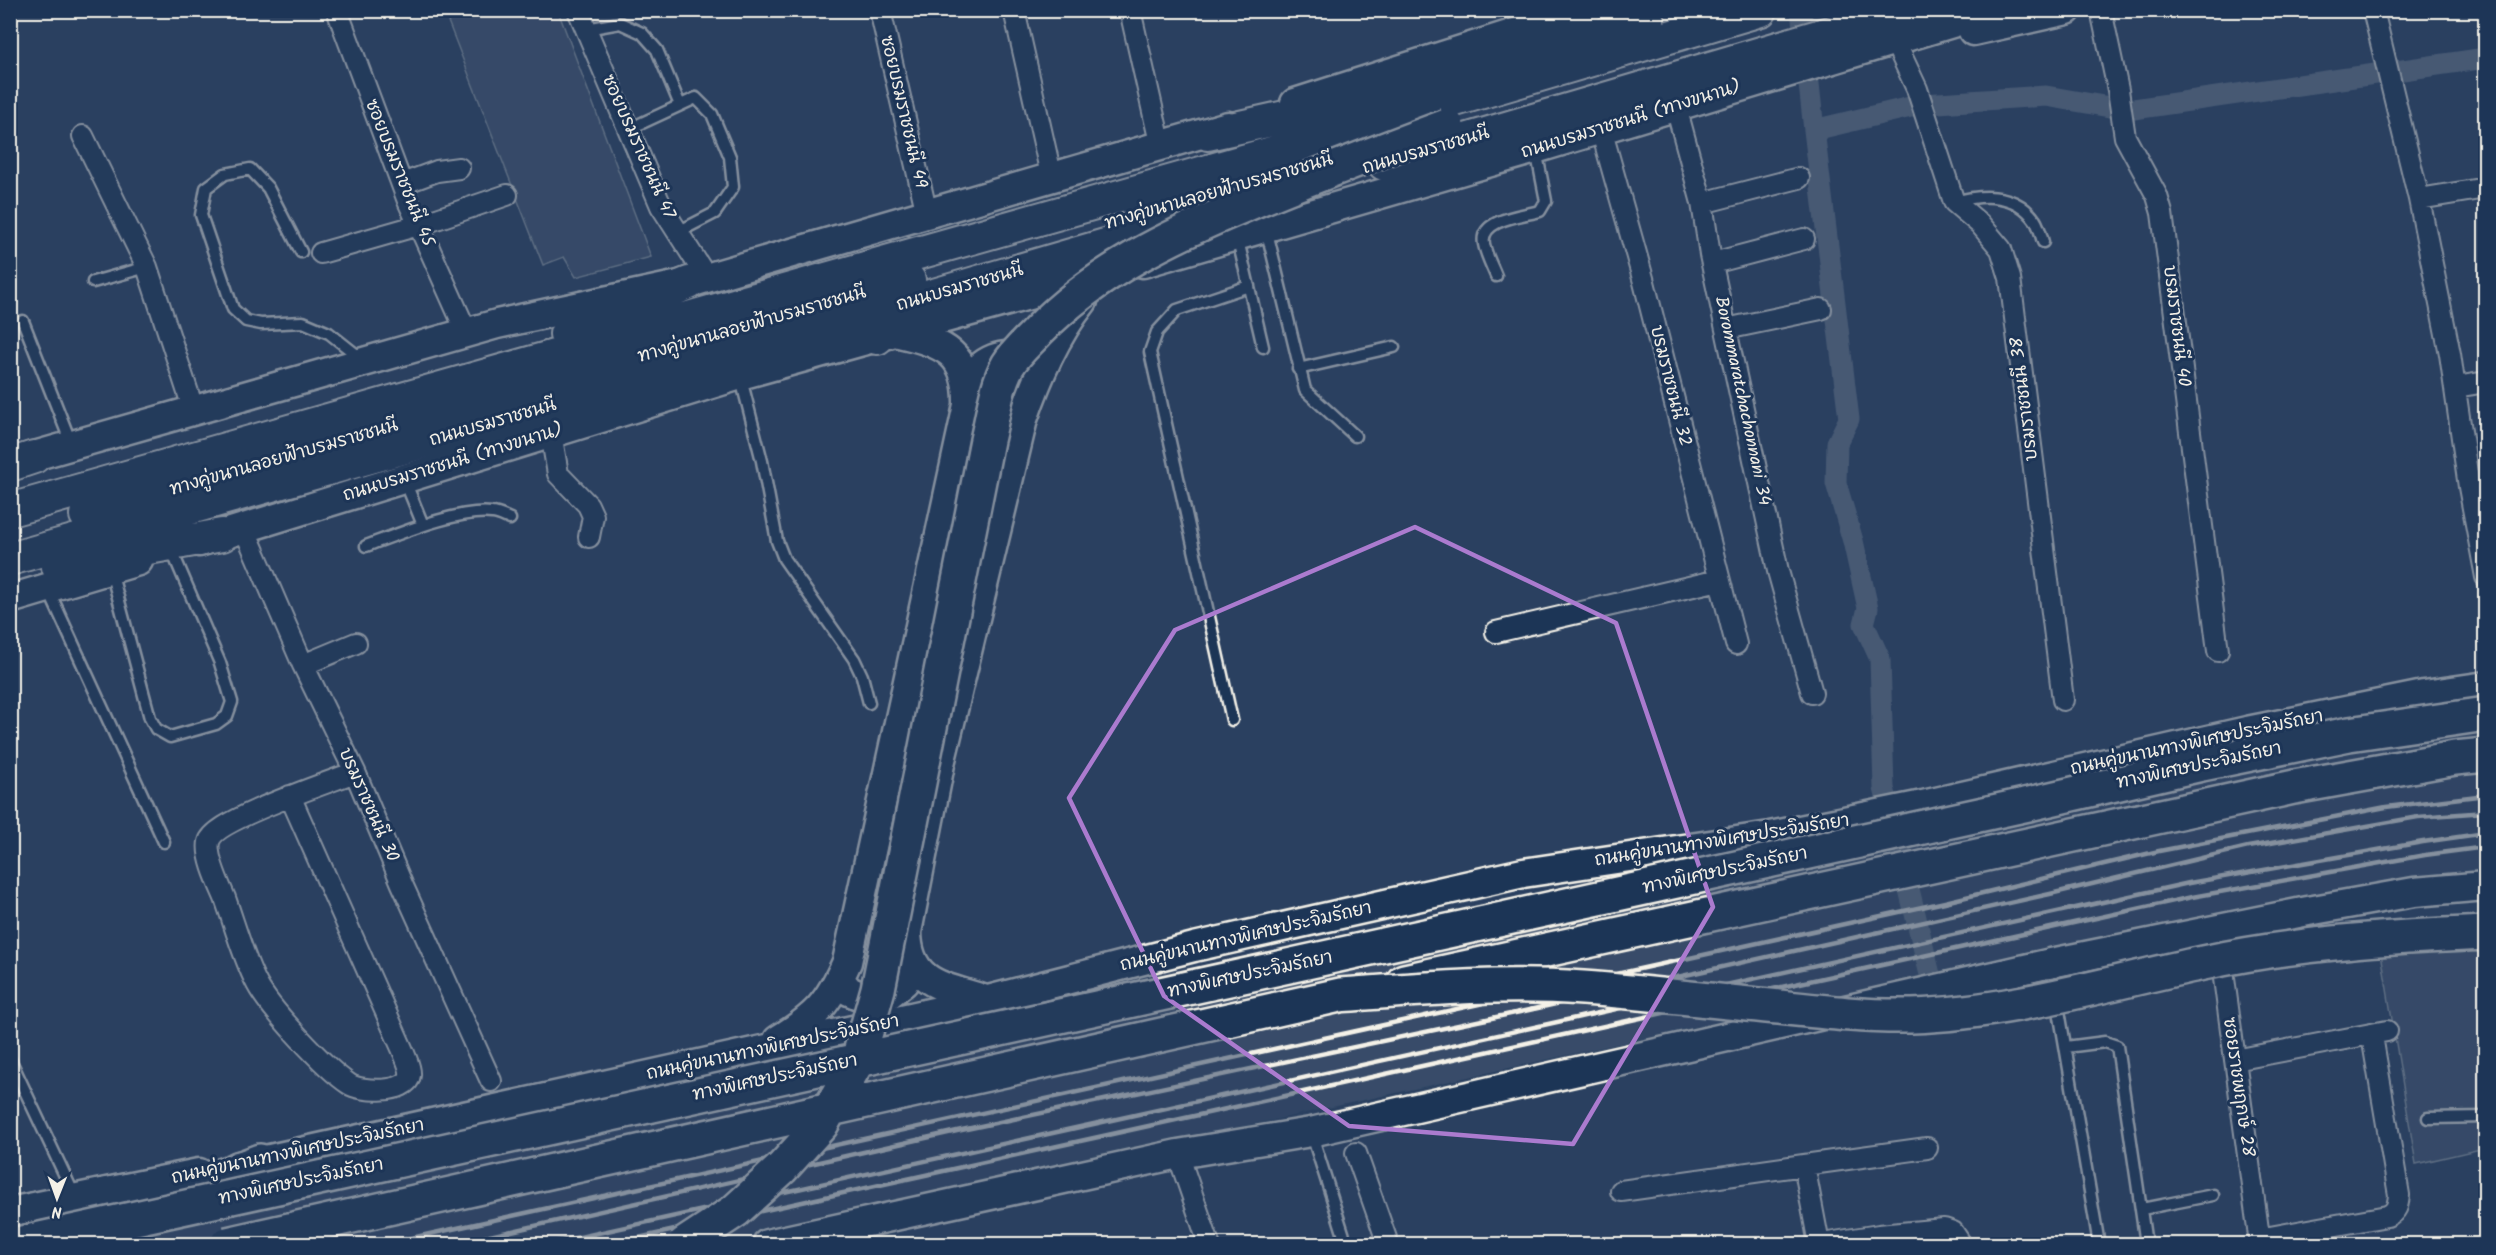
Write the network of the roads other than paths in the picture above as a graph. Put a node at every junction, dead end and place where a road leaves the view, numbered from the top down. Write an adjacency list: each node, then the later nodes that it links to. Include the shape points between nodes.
1 (337, 10): 30 (street, ซอยบรมราชชนนี 45)
2 (880, 10): 36 (street, ซอยบรมราชชนนี 49)
3 (1014, 10): 29 (street)
4 (1130, 10): 25 (street)
5 (1587, 10): 23 (main road, via 1350,84)
6 (1685, 10): 23 (main road, via 1384,95)
7 (1761, 10): 74 (main road, ทางคู่ขนานลอยฟ้าบรมราชชนนี, via 1342,133)
8 (1838, 10): 20 (main road, ทางคู่ขนานลอยฟ้าบรมราชชนนี)
9 (1907, 10): 16 (main road, ถนนบรมราชชนนี)
10 (1995, 10): 15 (main road)
11 (2067, 10): 15 (main road, via 1995,28)
12 (2101, 10): 92 (street, บรมราชชนนี 40, via 2124,129 2162,213)
13 (2373, 10): 33 (street)
14 (582, 20): 18 (lane, via 620,23 642,33 657,50); 21 (street, ซอยบรมราชชนนี 47)
15 (1895, 42): 16 (main road); 34 (street, via 1917,89)
16 (1813, 52): 17 (main road, ถนนบรมราชชนนี)
17 (1774, 63): 19 (main road, ถนนบรมราชชนนี (ทางขนาน)); 52 (main road, ถนนบรมราชชนนี)
18 (680, 105): 21 (lane); 39 (lane, via 696,98 712,114 730,157 733,187 715,213)
19 (1676, 107): 22 (main road, ถนนบรมราชชนนี (ทางขนาน)); 35 (street, Borommaratchachonnani 34)
20 (1447, 126): 78 (main road, ทางคู่ขนานลอยฟ้าบรมราชชนนี, bridge); 137 (highway, bridge, via 1294,183 1143,251 1068,302 1014,357 1002,380 987,440 878,989 858,1060 821,1125 782,1168 735,1210)
21 (629, 129): 39 (street, ซอยบรมราชชนนี 47, via 661,206)
22 (1601, 129): 26 (main road, ถนนบรมราชชนนี (ทางขนาน)); 86 (street, บรมราชชนนี 32)
23 (1208, 134): 25 (main road)
24 (83, 136): 46 (street)
25 (1161, 147): 29 (main road)
26 (1536, 149): 38 (main road, ถนนบรมราชชนนี (ทางขนาน)); 48 (lane, via 1546,201 1540,211 1490,224 1485,231 1484,242)
27 (459, 168): 30 (street, via 437,171)
28 (1799, 178): 35 (street)
29 (1052, 179): 36 (main road)
30 (402, 184): 37 (street, ซอยบรมราชชนนี 45)
31 (2486, 188): 33 (street)
32 (507, 195): 37 (street)
33 (2419, 199): 66 (street)
34 (1954, 202): 42 (lane, via 1978,195 2002,197 2019,204 2036,221); 96 (street, บรมราชชนนี 38, via 2001,249 2010,278)
35 (1702, 203): 45 (street, Borommaratchachonnani 34)
36 (927, 214): 49 (main road)
37 (419, 225): 44 (street); 56 (street, ซอยบรมราชชนนี 45)
38 (1265, 228): 40 (main road, ถนนบรมราชชนนี); 61 (lane)
39 (678, 232): 49 (street, ซอยบรมราชชนนี 47)
40 (1237, 236): 47 (main road, ถนนบรมราชชนนี); 51 (lane)
41 (1804, 240): 45 (street)
42 (2043, 242)
43 (301, 252): 60 (lane, via 268,188 250,169 225,174 206,188 201,215 233,309 246,321 303,322 329,333)
44 (321, 254)
45 (1713, 263): 55 (street, Borommaratchachonnani 34)
46 (147, 267): 50 (lane); 67 (street)
47 (1105, 274): 57 (main road, ถนนบรมราชชนนี); 63 (main road, via 1070,317)
48 (1496, 276)
49 (698, 281): 56 (main road); 73 (main road, via 508,358)
50 (93, 282)
51 (1249, 286): 58 (lane); 99 (lane, via 1177,310 1157,332 1150,352)
52 (922, 299): 57 (main road); 82 (main road, ถนนบรมราชชนนี)
53 (1821, 309): 55 (street)
54 (23, 321): 70 (lane)
55 (1726, 329): 95 (street, Borommaratchachonnani 34, via 1778,571)
56 (467, 333): 60 (main road)
57 (887, 335): 62 (main road, ถนนบรมราชชนนี (ทางขนาน)); 65 (main road, via 928,339 946,348 959,362)
58 (1263, 347)
59 (1395, 347): 61 (lane)
60 (366, 362): 67 (main road)
61 (1298, 369): 69 (lane, via 1305,390)
62 (740, 375): 68 (main road, ถนนบรมราชชนนี (ทางขนาน)); 97 (lane, via 784,559 854,659)
63 (1038, 377): 65 (main road, via 1032,366 1018,357 997,357 974,372); 109 (main road, via 1023,419 940,764 907,932)
64 (2486, 382): 66 (street)
65 (968, 383): 111 (main road, via 968,405 847,962)
66 (2456, 387): 84 (street, via 2479,554)
67 (194, 411): 70 (main road)
68 (551, 433): 72 (main road, ถนนบรมราชชนนี (ทางขนาน)); 79 (street, via 558,474 588,505 593,516)
69 (1355, 436)
70 (72, 446): 71 (main road)
71 (16, 460)
72 (404, 478): 76 (lane); 77 (main road, ถนนบรมราชชนนี (ทางขนาน))
73 (10, 498)
74 (10, 510)
75 (510, 519): 76 (lane, via 494,513 473,514)
76 (423, 525): 80 (lane)
77 (233, 531): 81 (main road, ถนนบรมราชชนนี (ทางขนาน)); 85 (main road, via 92,558); 93 (street, บรมราชชนนี 30)
78 (10, 536)
79 (589, 537)
80 (366, 546)
81 (172, 551): 83 (main road, ถนนบรมราชชนนี (ทางขนาน)); 83 (lane, via 220,663 232,702 227,716 216,724 170,737 156,729)
82 (10, 558)
83 (110, 570): 87 (main road, ถนนบรมราชชนนี (ทางขนาน))
84 (2485, 573)
85 (10, 580)
86 (1719, 580): 89 (street); 91 (street, บรมราชชนนี 32)
87 (48, 588): 88 (main road, ถนนบรมราชชนนี (ทางขนาน)); 103 (lane)
88 (10, 599)
89 (1496, 632)
90 (356, 643): 93 (street)
91 (1736, 644)
92 (2218, 651)
93 (303, 665): 101 (street, บรมราชชนนี 30)
94 (2486, 686): 113 (main road, ถนนคู่ขนานทางพิเศษประจิมรัถยา, via 2235,734 1840,822 1523,873 1194,947)
95 (1812, 693)
96 (2062, 700)
97 (869, 703)
98 (2486, 714): 134 (highway, ทางพิเศษประจิมรัถยา, bridge, via 2349,734 2202,764)
99 (1232, 720)
100 (2486, 755): 112 (highway, bridge, via 2283,789)
101 (355, 771): 102 (street); 118 (street, บรมราชชนนี 30)
102 (290, 796): 102 (street, via 227,823 214,833 209,842 222,891 257,984 276,1011 351,1086 398,1087 411,1073 404,1053)
103 (164, 842)
104 (2486, 886): 105 (main road, via 2414,892)
105 (2308, 911): 106 (main road); 108 (main road, via 2363,927)
106 (2217, 929): 110 (main road); 117 (street, ซอยราชพฤกษ์ 28)
107 (2486, 933): 112 (highway, bridge, via 2384,937 2298,946 2206,962 2032,1002 1935,1014 1855,1015 1527,985 1463,985)
108 (2486, 946)
109 (912, 963): 111 (main road, via 904,982 889,994 862,997 849,991); 113 (main road, via 920,975 935,984)
110 (2050, 963): 114 (lane); 121 (main road)
111 (839, 979): 115 (main road, via 819,1011)
112 (1340, 995): 136 (highway, bridge)
113 (988, 1000): 115 (main road, ถนนคู่ขนานทางพิเศษประจิมรัถยา)
114 (2066, 1047): 130 (lane, via 2105,1042 2117,1046); 143 (lane)
115 (763, 1050): 125 (main road, ถนนคู่ขนานทางพิเศษประจิมรัถยา)
116 (10, 1059): 129 (lane)
117 (2235, 1060): 133 (street, ซอยราชพฤกษ์ 28); 133 (street, via 2379,1033 2399,1195 2395,1211 2387,1216)
118 (491, 1081)
119 (2486, 1117): 120 (lane)
120 (2428, 1118)
121 (1311, 1132): 124 (main road); 132 (lane)
122 (1928, 1148): 126 (street)
123 (1356, 1153): 140 (street)
124 (1178, 1154): 138 (main road); 139 (street)
125 (260, 1161): 129 (main road, ถนนคู่ขนานทางพิเศษประจิมรัถยา); 135 (highway, via 103,1221)
126 (1804, 1165): 127 (street); 141 (street)
127 (1621, 1191)
128 (2213, 1195): 130 (lane)
129 (75, 1198): 131 (main road, ถนนคู่ขนานทางพิเศษประจิมรัถยา)
130 (2142, 1209): 144 (lane)
131 (10, 1212)
132 (1345, 1239)
133 (2260, 1242)
134 (16, 1245)
135 (26, 1245)
136 (227, 1245)
137 (685, 1245)
138 (767, 1245)
139 (1209, 1245)
140 (1388, 1245)
141 (1820, 1245): 142 (street, via 1944,1229 1953,1232)
142 (1961, 1245)
143 (2100, 1245)
144 (2146, 1245)

